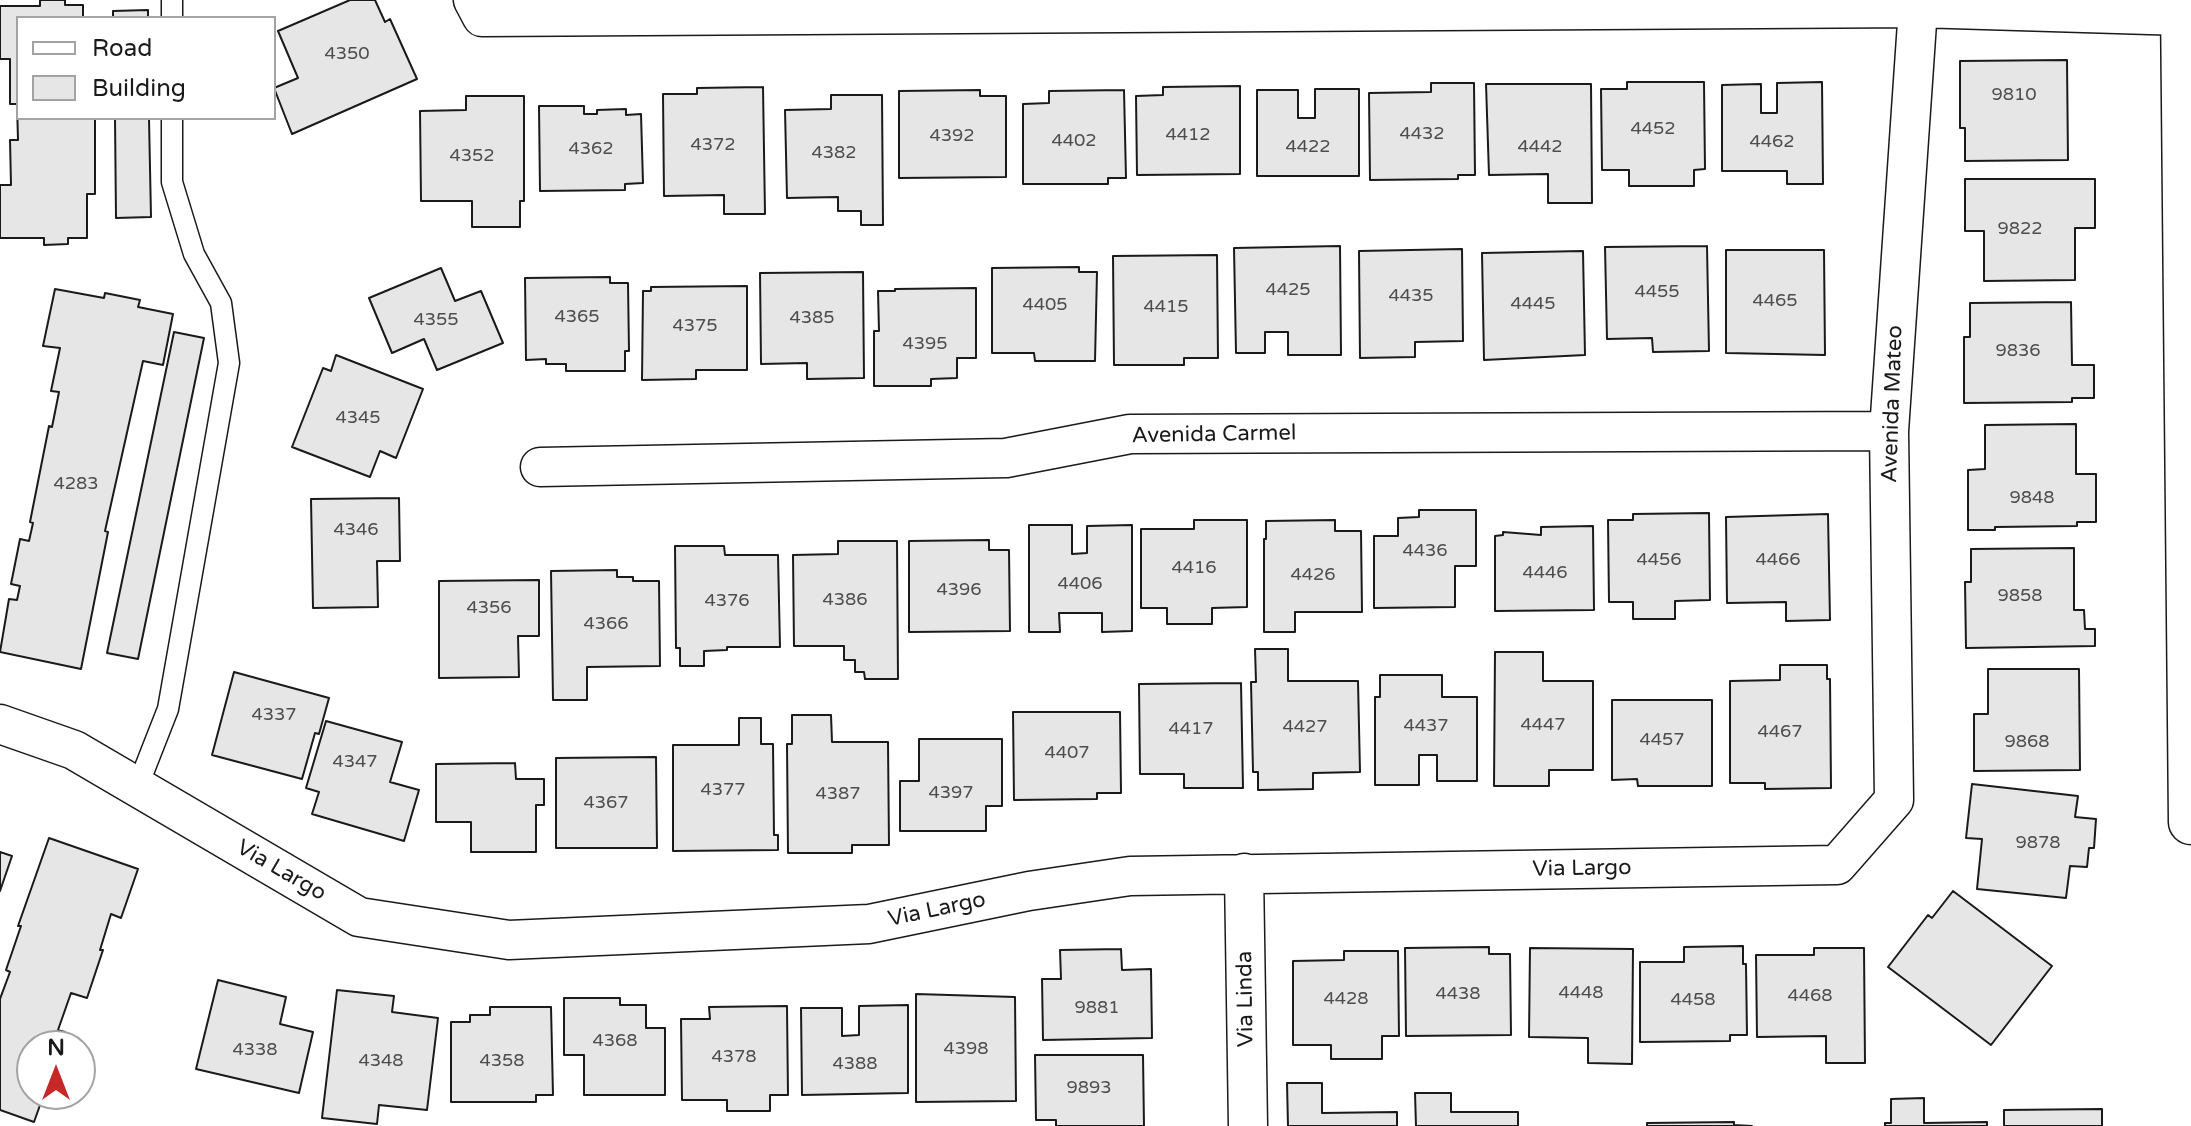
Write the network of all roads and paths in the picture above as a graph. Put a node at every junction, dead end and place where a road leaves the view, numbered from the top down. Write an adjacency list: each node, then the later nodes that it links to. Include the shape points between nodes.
1 (478, 8): 2 (street)
2 (1918, 8): 3 (street); 5 (street, Avenida Mateo)
3 (2183, 8): 10 (main road)
4 (172, 120): 8 (lane, via 172,182 194,254 221,303 229,363 168,709)
5 (1889, 431): 6 (street, Avenida Carmel, via 1130,434 1006,458); 9 (street, Avenida Mateo)
6 (540, 467)
7 (0, 724): 8 (street, Via Largo, via 74,750)
8 (137, 788): 11 (street, Via Largo, via 359,917 509,940 869,924 1116,878)
9 (1894, 800): 11 (street, Via Largo, via 1837,865)
10 (2191, 822)
11 (1244, 873): 12 (street, Via Linda)
12 (1248, 1126)

